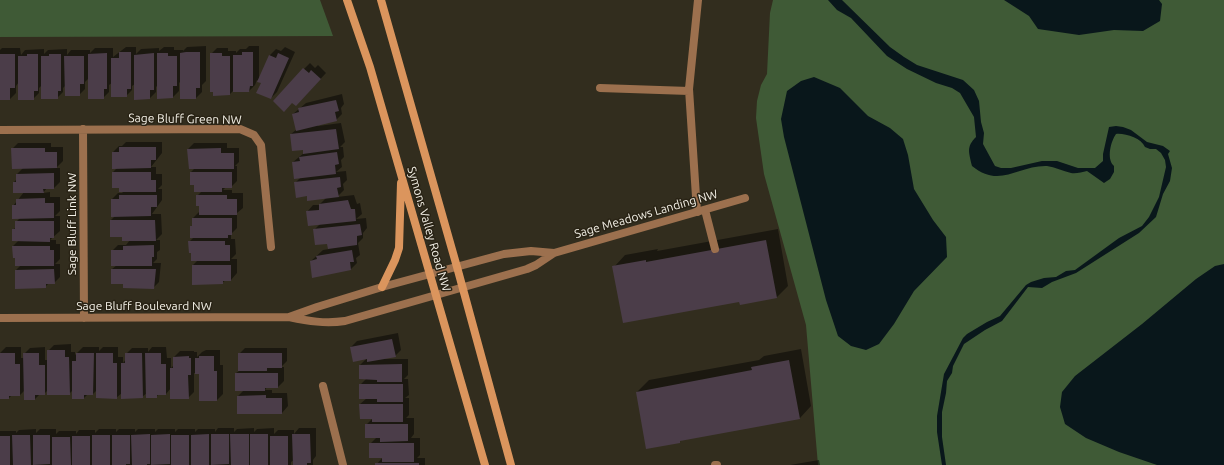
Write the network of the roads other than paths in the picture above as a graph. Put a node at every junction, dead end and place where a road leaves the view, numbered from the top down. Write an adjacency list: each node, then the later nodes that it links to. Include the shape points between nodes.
1 (347, 0): 8 (main road, Symons Valley Road NW, via 370,67)
2 (381, 0): 14 (main road, Symons Valley Road NW)
3 (698, 0): 5 (street)
4 (600, 88): 5 (street)
5 (689, 90): 10 (street)
6 (83, 129): 7 (street, Sage Bluff Green NW); 11 (street, Sage Bluff Green NW, via 240,129 254,135 261,144); 21 (street, Sage Bluff Link NW)
7 (0, 130)
8 (401, 174): 15 (main road, Symons Valley Road NW); 16 (main road, via 399,248 396,260)
9 (745, 198): 10 (street, Sage Meadows Landing NW)
10 (701, 211): 12 (street); 13 (street, Sage Meadows Landing NW)
11 (271, 247)
12 (715, 249)
13 (554, 253): 14 (street, Sage Meadows Landing NW, via 531,250); 17 (street, Sage Meadows Landing NW, via 527,269)
14 (457, 267): 15 (street, Sage Bluff Boulevard NW); 17 (main road, Symons Valley Road NW)
15 (429, 274): 16 (street, Sage Bluff Boulevard NW); 18 (main road, Symons Valley Road NW)
16 (382, 287): 19 (street, Sage Bluff Boulevard NW)
17 (463, 288): 18 (street, Sage Bluff Boulevard NW); 25 (main road, Symons Valley Road NW)
18 (435, 296): 19 (street, Sage Bluff Boulevard NW, via 345,321 317,322); 24 (main road, Symons Valley Road NW)
19 (289, 317): 21 (street, Sage Bluff Boulevard NW)
20 (0, 318): 21 (street, Sage Bluff Boulevard NW)
21 (84, 318)
22 (323, 386): 23 (street)
23 (343, 465)
24 (485, 465)
25 (511, 465)

